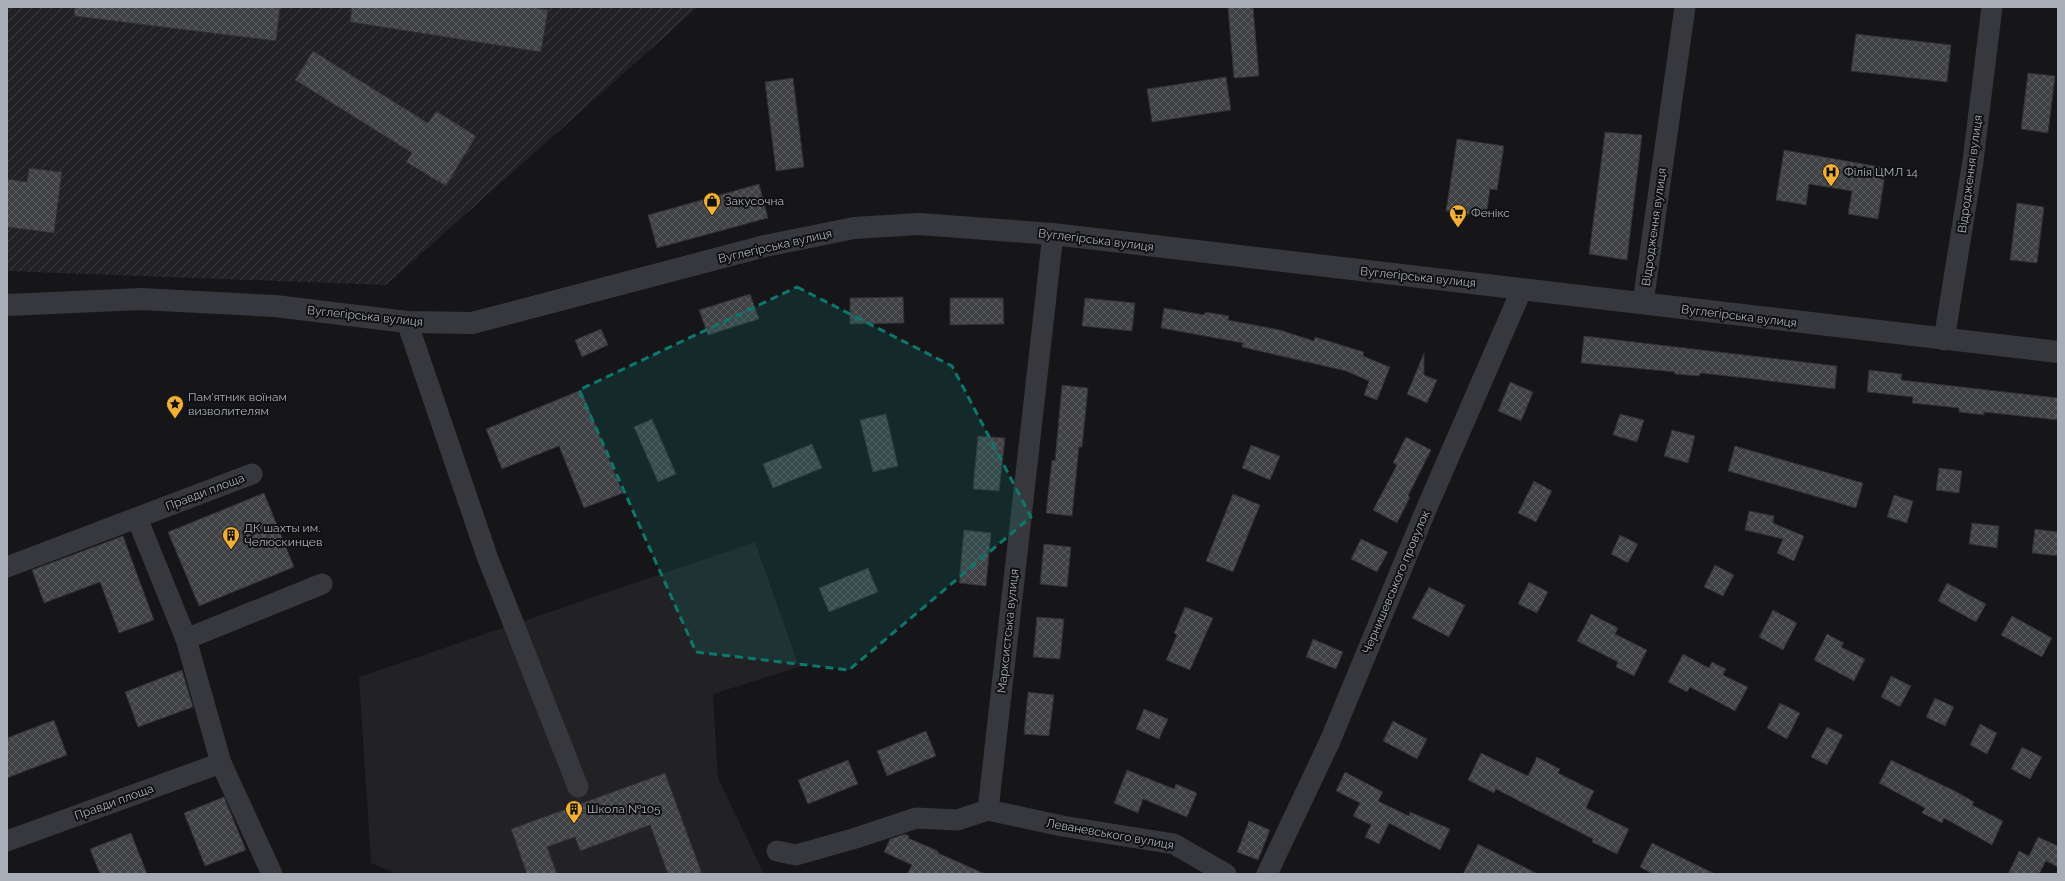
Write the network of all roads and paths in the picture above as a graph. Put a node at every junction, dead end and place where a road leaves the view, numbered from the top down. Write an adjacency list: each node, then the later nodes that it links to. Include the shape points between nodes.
1 (1685, 7): 5 (street, Відродження вулиця)
2 (1992, 7): 8 (street, Відродження вулиця, via 1973,161)
3 (1053, 234): 4 (street, Вуглегірська вулиця); 7 (street, Вуглегірська вулиця, via 919,224 854,228 765,246 472,323); 17 (street, Марксистська вулиця)
4 (1522, 289): 5 (street, Вуглегірська вулиця); 22 (street, Чернишевського провулок, via 1425,512 1330,741)
5 (1643, 304): 8 (street, Вуглегірська вулиця)
6 (7, 305): 7 (street, Вуглегірська вулиця, via 141,299 275,306)
7 (407, 322): 16 (street, via 488,560)
8 (1944, 340): 9 (street, Вуглегірська вулиця)
9 (2058, 352)
10 (252, 474): 11 (street, Правди площа)
11 (137, 518): 12 (street, Правди площа); 14 (street)
12 (7, 568)
13 (322, 584): 14 (street)
14 (186, 639): 15 (street)
15 (221, 763): 18 (street, Правди площа); 20 (street)
16 (578, 787)
17 (988, 810): 19 (street, via 957,820 916,818 796,855); 21 (street, Леваневського вулиця, via 1062,826 1174,844)
18 (7, 841)
19 (776, 851)
20 (272, 874)
21 (1226, 874)
22 (1267, 874)

